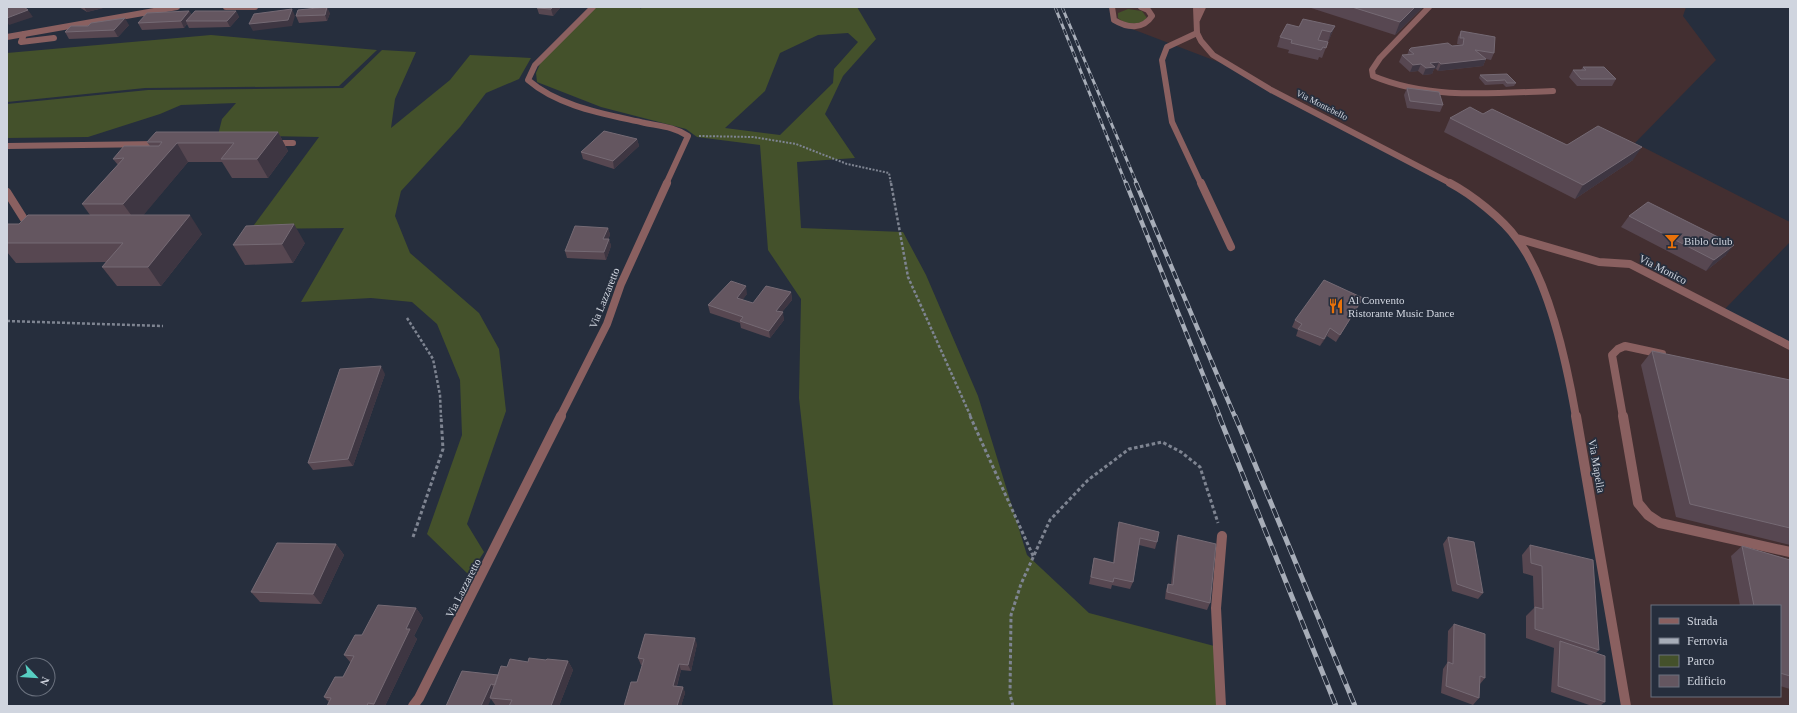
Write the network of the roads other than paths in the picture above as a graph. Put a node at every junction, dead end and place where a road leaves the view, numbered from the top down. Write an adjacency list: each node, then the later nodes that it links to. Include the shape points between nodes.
1 (176, 7): 12 (street)
2 (226, 7): 3 (street)
3 (255, 7)
4 (593, 7): 28 (street, Via Lazzaretto, via 535,66 528,80 531,85 567,101 679,130 688,136 621,284 607,324 471,598 419,698)
5 (1112, 7): 6 (street, via 1114,20 1119,24 1133,27 1146,24 1152,16 1148,10)
6 (1141, 7)
7 (1196, 7): 10 (street, Via Montebello)
8 (1203, 7): 10 (street)
9 (1429, 7): 15 (street, via 1380,58 1372,70 1373,76 1382,81 1425,91)
10 (1195, 23): 11 (street, Via Montebello)
11 (1197, 33): 22 (street, Via Montebello, via 1213,55 1229,66 1458,187 1480,202); 23 (street, via 1168,47 1162,60 1172,122)
12 (24, 34): 13 (street); 14 (street, via 21,42)
13 (7, 37)
14 (54, 38)
15 (1553, 92)
16 (269, 143): 17 (street)
17 (293, 143)
18 (166, 144): 19 (street)
19 (7, 146)
20 (7, 192): 21 (street)
21 (32, 232)
22 (1517, 238): 24 (street, Via Monico, via 1599,262 1630,264); 30 (street, Via Mapella, via 1534,266 1550,308 1572,393)
23 (1231, 247)
24 (1790, 346)
25 (1669, 355): 27 (street, via 1625,346 1612,355 1638,503 1648,515 1660,523)
26 (1222, 536): 29 (street, via 1216,608)
27 (1790, 552)
28 (412, 706)
29 (1221, 706)
30 (1626, 706)

